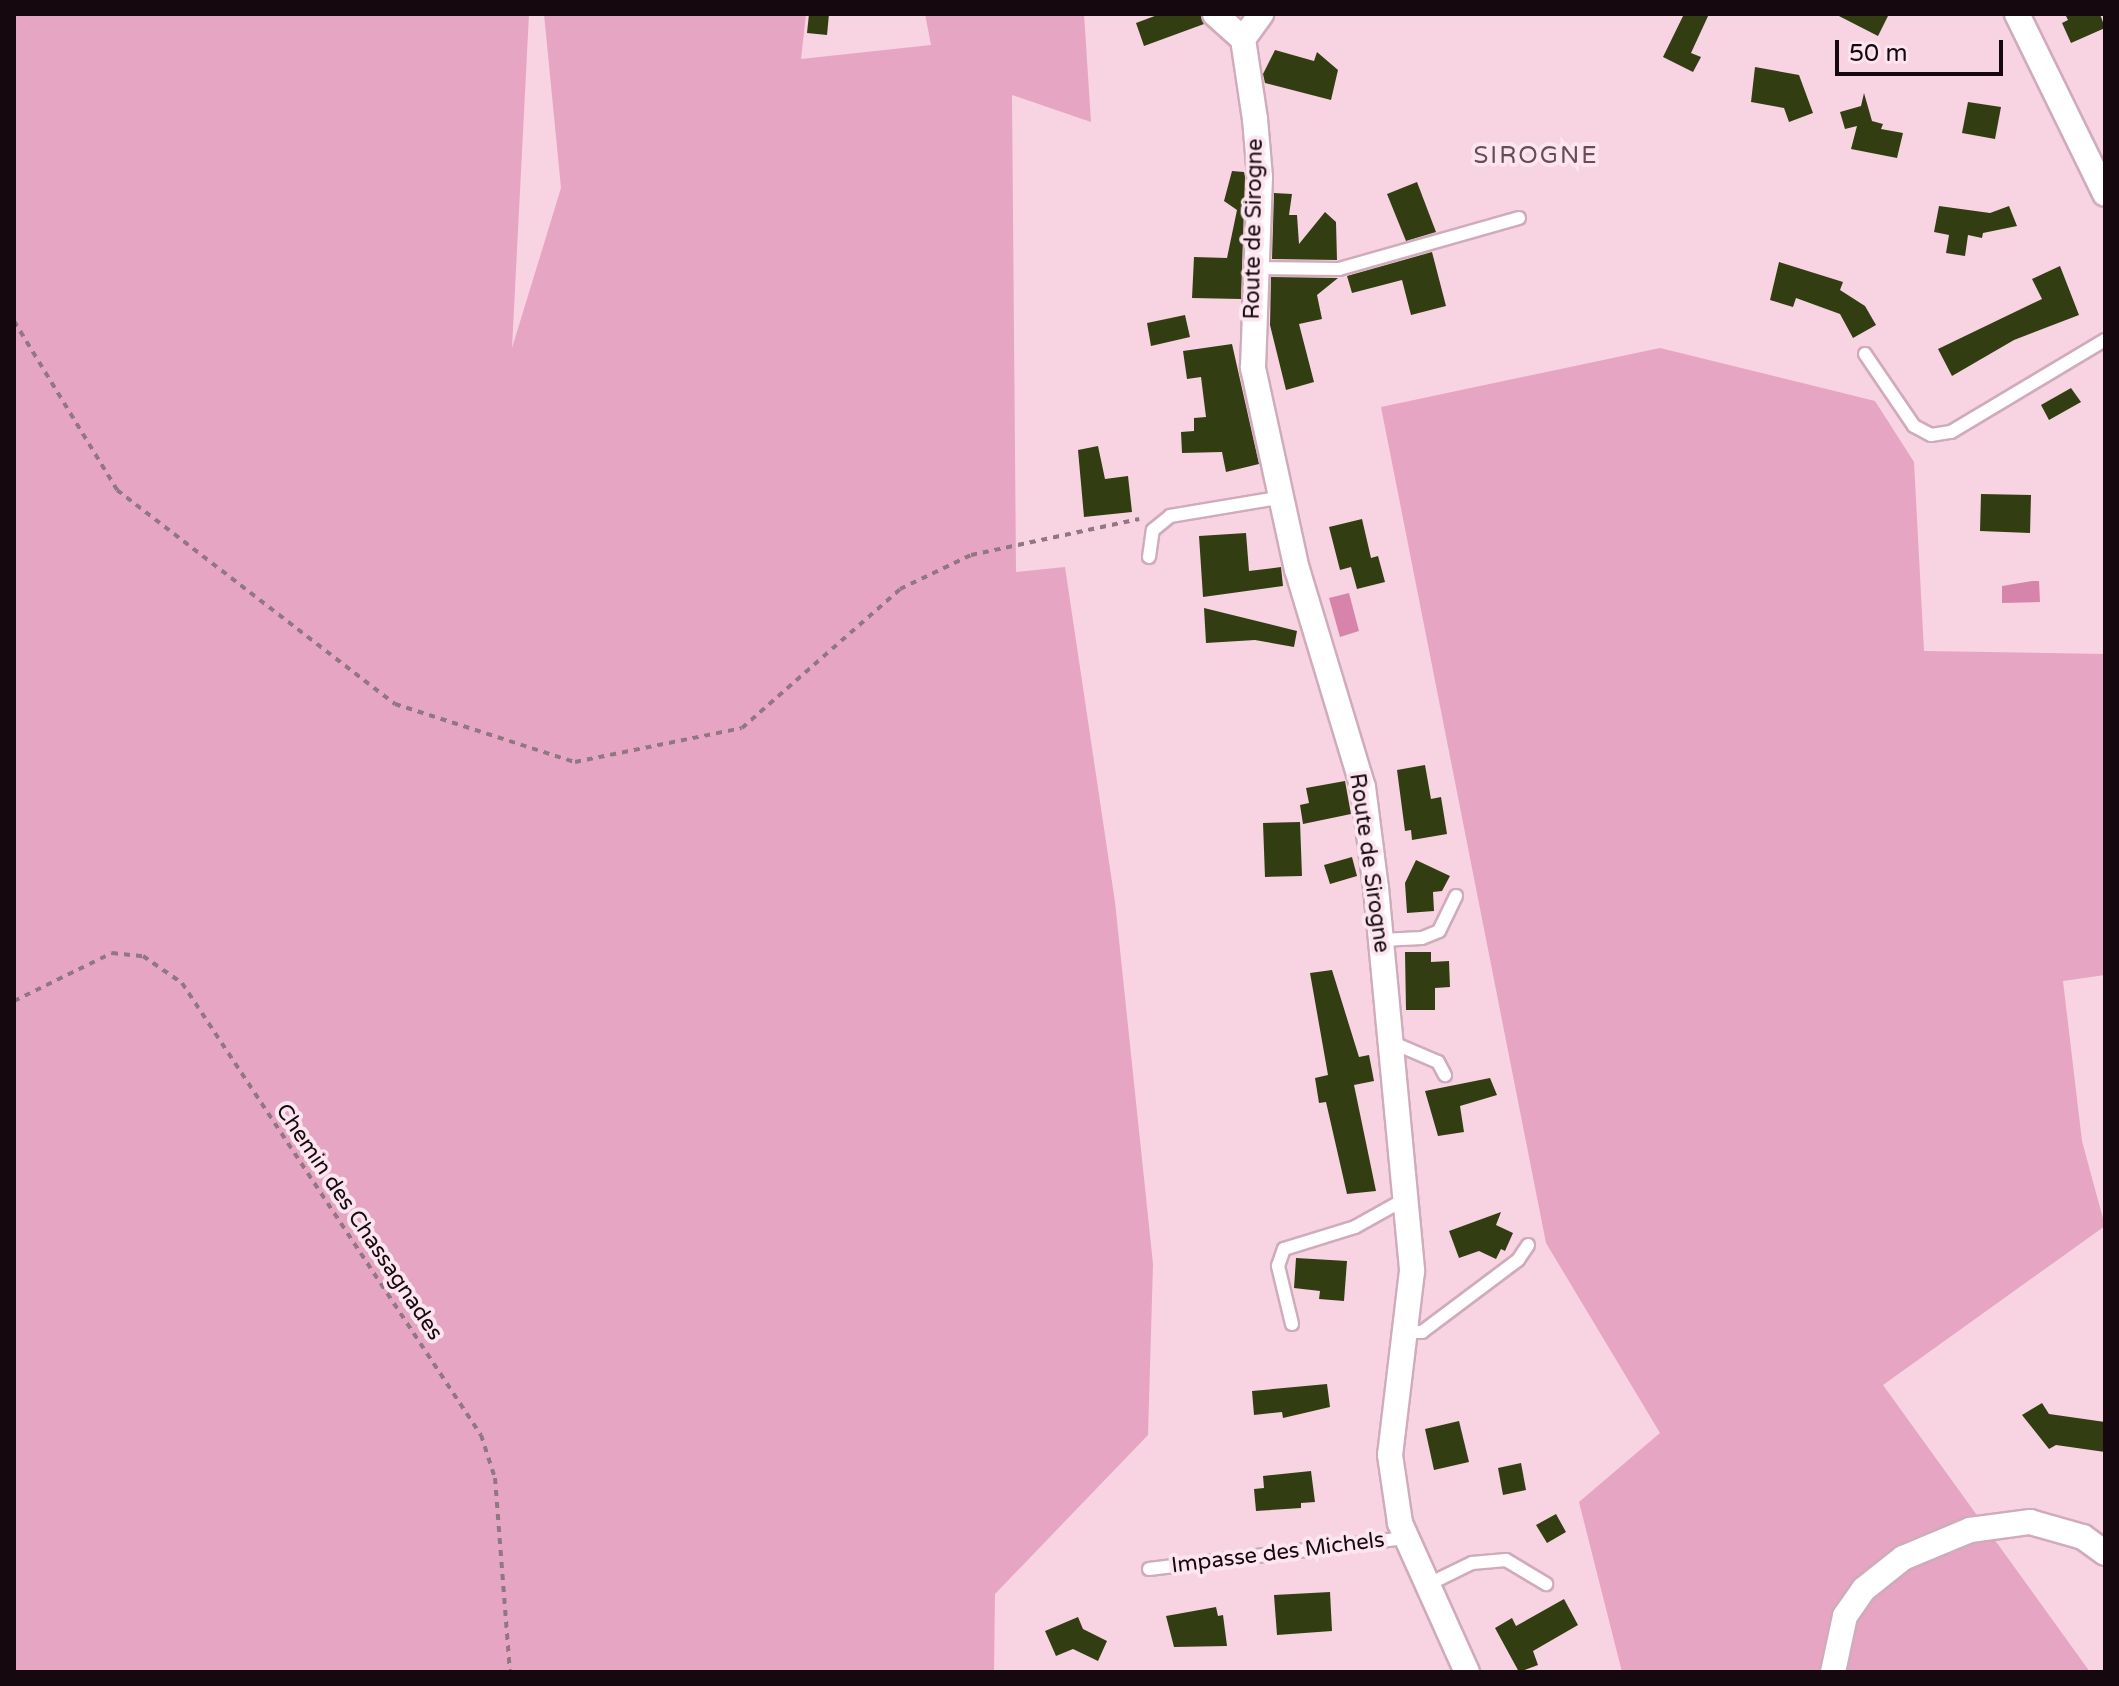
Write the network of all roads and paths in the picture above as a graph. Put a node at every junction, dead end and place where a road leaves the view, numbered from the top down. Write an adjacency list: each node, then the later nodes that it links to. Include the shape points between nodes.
1 (1215, 14): 4 (street)
2 (1261, 14): 4 (street)
3 (2017, 14): 5 (street)
4 (1243, 39): 7 (street, Route de Sirogne, via 1260,177)
5 (2105, 194)
6 (1519, 218): 7 (lane, via 1339,269)
7 (1254, 268): 11 (street, Route de Sirogne, via 1253,368)
8 (14, 321): 12 (path, via 117,490 395,704 575,762 742,728 900,589 971,555)
9 (2105, 340): 10 (lane, via 1951,432 1931,435 1914,426)
10 (1865, 354)
11 (1283, 497): 12 (lane); 15 (street, Route de Sirogne, via 1297,569 1363,787)
12 (1170, 516): 13 (lane, via 1153,530)
13 (1149, 557)
14 (1456, 896): 15 (lane, via 1439,931 1422,938)
15 (1381, 940): 17 (street, Route de Sirogne)
16 (14, 1001): 28 (path, Chemin des Chassagnades, via 112,953 143,956 182,983 481,1435 495,1478)
17 (1391, 1042): 18 (lane, via 1438,1062); 19 (street, Route de Sirogne)
18 (1445, 1075)
19 (1405, 1199): 21 (lane, via 1355,1227 1284,1249 1278,1266); 22 (street, Route de Sirogne, via 1412,1271)
20 (1528, 1245): 22 (lane, via 1518,1260 1422,1332)
21 (1292, 1324)
22 (1408, 1332): 23 (street, Route de Sirogne, via 1390,1455)
23 (1407, 1538): 25 (lane, Impasse des Michels); 26 (street, Route de Sirogne)
24 (2105, 1553): 30 (street, via 2083,1537 2030,1522 1970,1530 1903,1558 1864,1589 1845,1616)
25 (1149, 1569)
26 (1429, 1584): 27 (lane, via 1472,1563 1506,1560); 29 (street, Route de Sirogne)
27 (1546, 1584)
28 (510, 1672)
29 (1467, 1672)
30 (1833, 1672)

